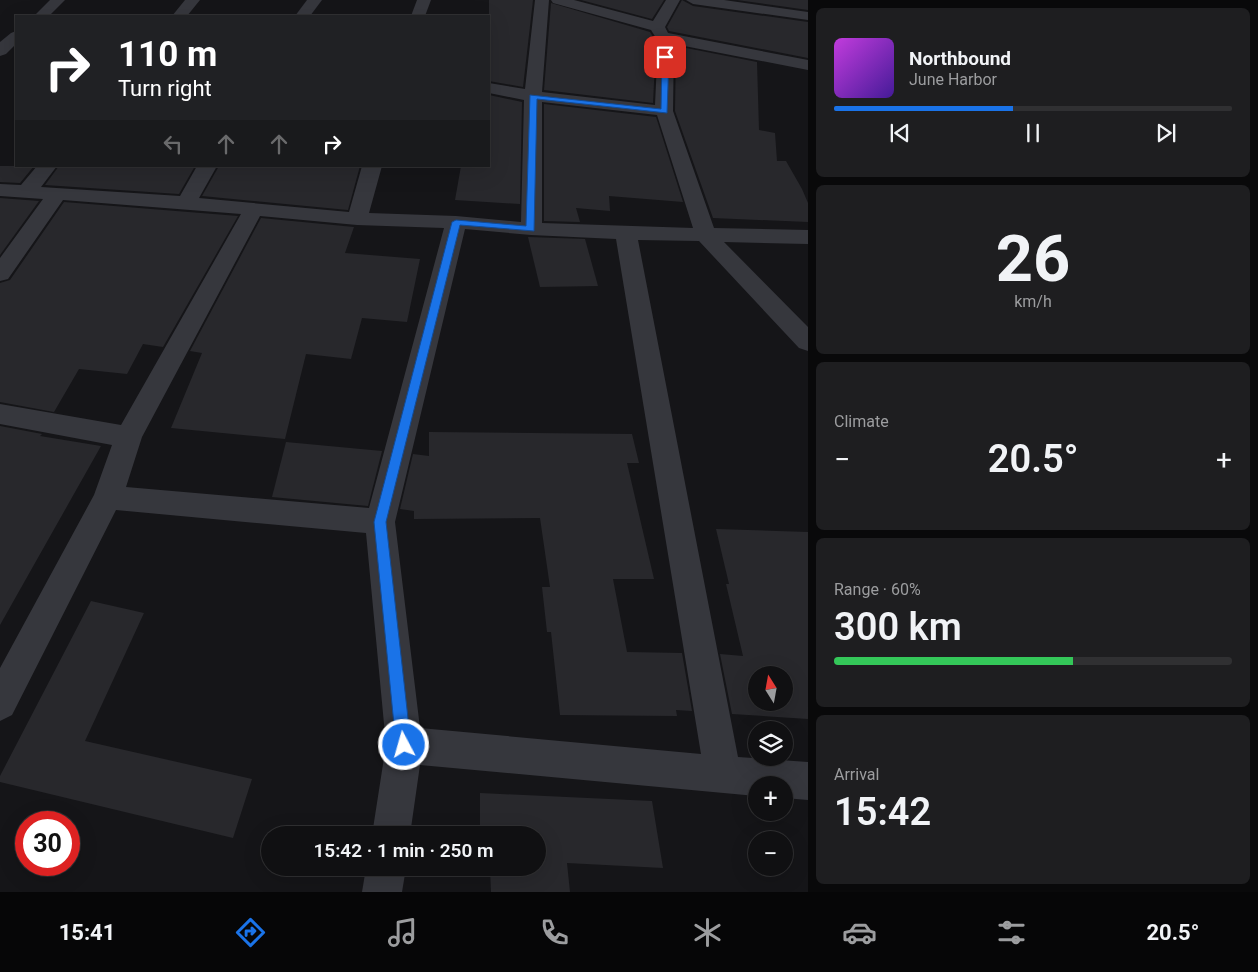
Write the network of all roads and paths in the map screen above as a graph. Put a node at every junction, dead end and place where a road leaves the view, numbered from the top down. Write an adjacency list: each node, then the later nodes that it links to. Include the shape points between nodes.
1 (58, 0): 9 (street)
2 (193, 0): 10 (street)
3 (315, 0): 11 (street)
4 (424, 0): 12 (street)
5 (542, 0): 21 (street)
6 (558, 0): 15 (street)
7 (673, 0): 15 (street)
8 (693, 0): 13 (street)
9 (42, 15)
10 (180, 15)
11 (303, 15)
12 (418, 15)
13 (808, 16)
14 (0, 31): 16 (street)
15 (659, 32): 19 (street); 22 (street, via 666,39)
16 (15, 35)
17 (15, 36): 18 (street)
18 (0, 51)
19 (808, 65)
20 (490, 88): 21 (street)
21 (533, 96): 22 (street); 33 (street)
22 (664, 111): 35 (street)
23 (47, 167): 27 (street)
24 (206, 167): 29 (street)
25 (372, 167): 31 (street)
26 (0, 190): 27 (street)
27 (27, 191): 28 (street)
28 (58, 193): 29 (street); 37 (street)
29 (186, 203): 30 (street)
30 (254, 209): 31 (street); 40 (street)
31 (357, 219): 32 (street)
32 (456, 222): 33 (street); 42 (street)
33 (531, 229): 34 (street)
34 (626, 233): 35 (street); 45 (street)
35 (706, 236): 36 (street); 38 (street)
36 (808, 237)
37 (0, 274)
38 (808, 342)
39 (0, 414): 40 (street)
40 (128, 437): 41 (street)
41 (108, 497): 42 (street); 43 (street)
42 (380, 522): 44 (street)
43 (0, 703)
44 (404, 745): 45 (street); 47 (street)
45 (723, 775): 46 (street)
46 (808, 781)
47 (392, 826)
48 (385, 876): 49 (street)
49 (382, 892)

